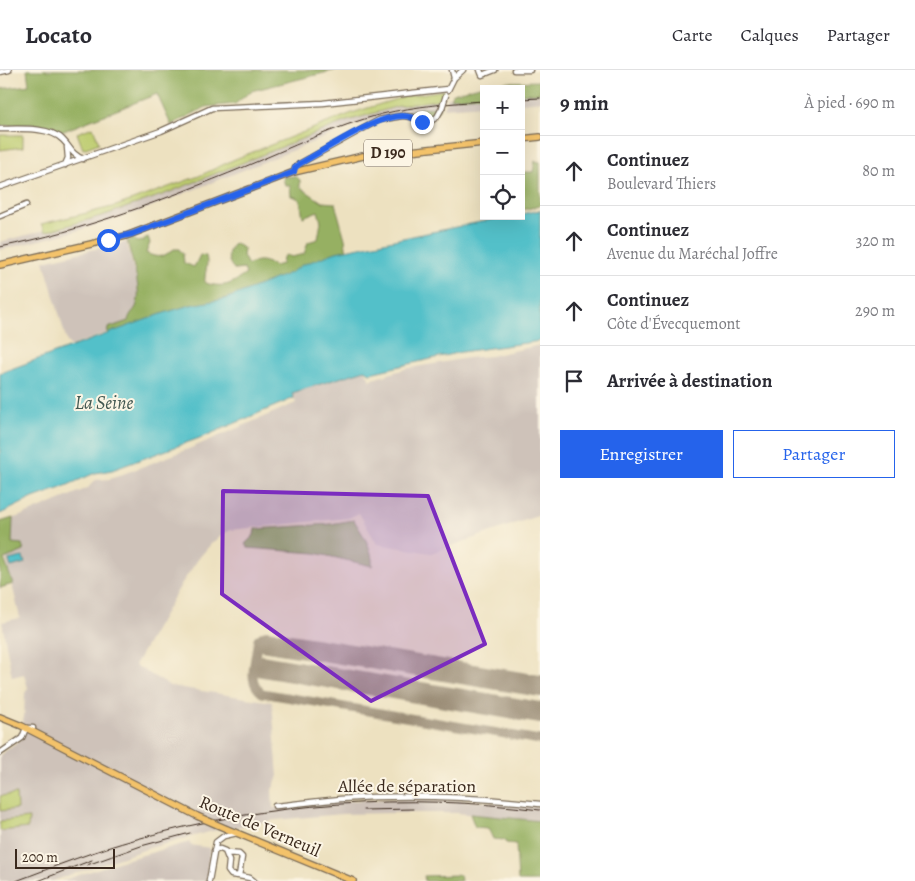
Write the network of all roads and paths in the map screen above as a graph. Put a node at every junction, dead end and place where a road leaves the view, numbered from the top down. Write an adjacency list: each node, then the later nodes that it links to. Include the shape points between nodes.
1 (9, 70): 8 (street)
2 (452, 70): 9 (street)
3 (462, 70): 9 (street)
4 (480, 70): 5 (street, via 482,75)
5 (495, 70)
6 (515, 70): 7 (street)
7 (530, 70)
8 (0, 72)
9 (454, 78): 10 (street)
10 (448, 89): 18 (street, via 310,104 212,108 166,129); 21 (street, bridge, via 437,118 429,122 402,116 379,120 299,164)
11 (0, 129): 15 (street, via 51,133 61,138)
12 (540, 137): 13 (main road)
13 (525, 139)
14 (480, 143): 21 (main road, D 190, via 363,156)
15 (67, 147): 16 (street); 17 (street)
16 (74, 154): 18 (street); 19 (street)
17 (68, 158): 19 (street); 20 (street)
18 (83, 159): 19 (street)
19 (74, 162): 20 (street)
20 (65, 165): 22 (street)
21 (294, 172): 25 (main road, D 190, via 122,237)
22 (0, 188)
23 (26, 205): 24 (street)
24 (0, 216)
25 (0, 265)
26 (0, 715): 27 (main road, Route de Verneuil); 28 (main road, Route de Verneuil)
27 (26, 728): 28 (street); 29 (street, via 22,738); 30 (main road, Route de Verneuil)
28 (33, 728): 30 (main road, Route de Verneuil)
29 (0, 753)
30 (156, 795): 33 (main road, Route de Verneuil, bridge)
31 (540, 804): 32 (street, Allée de séparation, via 394,797)
32 (274, 806)
33 (237, 834): 34 (street, via 218,839); 39 (main road, Route de Verneuil)
34 (214, 851): 35 (street, via 222,849); 37 (street)
35 (226, 853): 36 (street, via 230,861 228,871); 36 (street, via 242,857)
36 (239, 876): 38 (street)
37 (209, 881)
38 (254, 881)
39 (352, 881)

